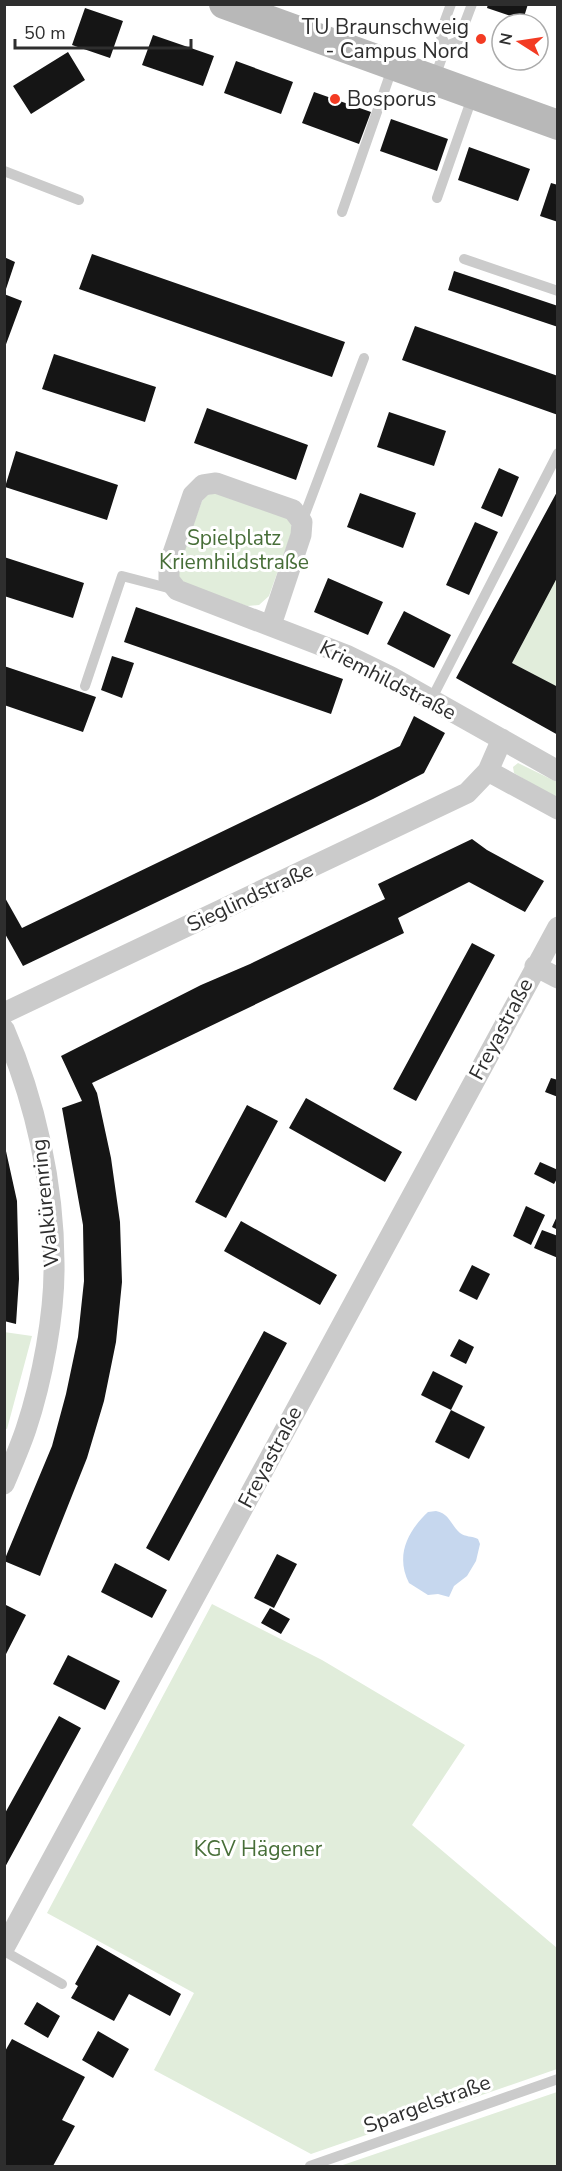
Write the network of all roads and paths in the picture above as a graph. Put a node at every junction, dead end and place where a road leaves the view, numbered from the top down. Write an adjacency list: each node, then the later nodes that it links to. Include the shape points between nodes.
1 (224, 4): 5 (main road)
2 (452, 4): 4 (lane, via 440,34)
3 (472, 4): 4 (lane, via 458,41)
4 (446, 46): 6 (lane)
5 (393, 66): 6 (main road); 12 (lane)
6 (434, 80): 7 (main road)
7 (473, 94): 8 (main road); 10 (lane)
8 (558, 125)
9 (4, 171): 11 (lane)
10 (437, 198)
11 (79, 200)
12 (342, 212)
13 (464, 259): 14 (lane)
14 (558, 291)
15 (364, 358): 17 (lane)
16 (558, 453): 21 (lane)
17 (302, 522): 18 (street, via 293,510 216,483 203,485 193,495 169,565 169,580); 19 (street)
18 (177, 590): 19 (street, Kriemhildstraße); 20 (lane, via 122,576)
19 (271, 625): 21 (street, Kriemhildstraße, via 346,655)
20 (85, 686)
21 (431, 700): 22 (street, Kriemhildstraße)
22 (502, 739): 23 (street); 24 (street, Kriemhildstraße)
23 (488, 771): 25 (street); 29 (street, Sieglindstraße, via 467,793)
24 (558, 771)
25 (558, 809)
26 (558, 927): 27 (street, Freyastraße)
27 (536, 966): 28 (street, Freyastraße); 32 (street, Freyastraße)
28 (558, 978)
29 (4, 1013)
30 (4, 1029): 31 (street, Walkürenring, via 18,1059 43,1156 54,1263 50,1318 40,1372 26,1428)
31 (4, 1484)
32 (4, 1950): 33 (lane)
33 (62, 1984)
34 (558, 2079): 35 (lane, Spargelstraße)
35 (310, 2166)

